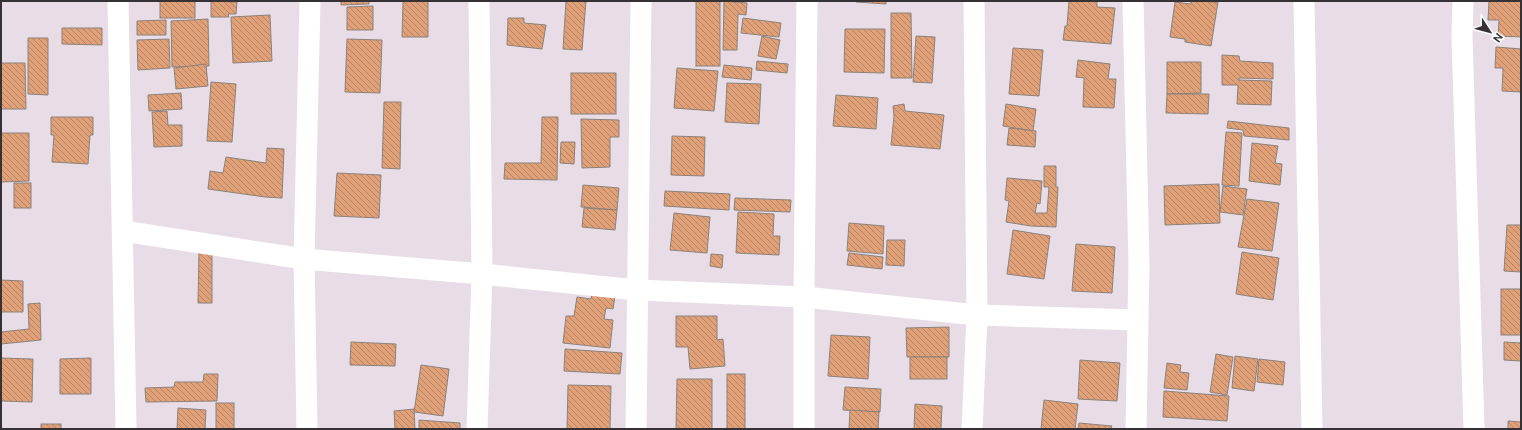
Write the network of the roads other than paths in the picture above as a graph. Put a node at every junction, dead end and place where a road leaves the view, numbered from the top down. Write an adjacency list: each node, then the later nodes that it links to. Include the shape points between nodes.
1 (118, 1): 10 (street)
2 (310, 1): 11 (street)
3 (479, 1): 12 (street)
4 (641, 1): 13 (street)
5 (807, 1): 14 (street)
6 (974, 1): 15 (street)
7 (1133, 1): 16 (street, via 1139,264)
8 (1304, 1): 24 (street)
9 (1463, 1): 25 (street)
10 (123, 231): 11 (street); 17 (street)
11 (304, 259): 12 (street); 18 (street)
12 (482, 274): 13 (street); 19 (street)
13 (637, 290): 14 (street); 20 (street)
14 (804, 297): 15 (street); 21 (street)
15 (977, 315): 16 (street); 22 (street)
16 (1137, 320): 23 (street)
17 (126, 429)
18 (307, 429)
19 (477, 429)
20 (636, 429)
21 (804, 429)
22 (972, 429)
23 (1136, 429)
24 (1312, 429)
25 (1474, 429)

